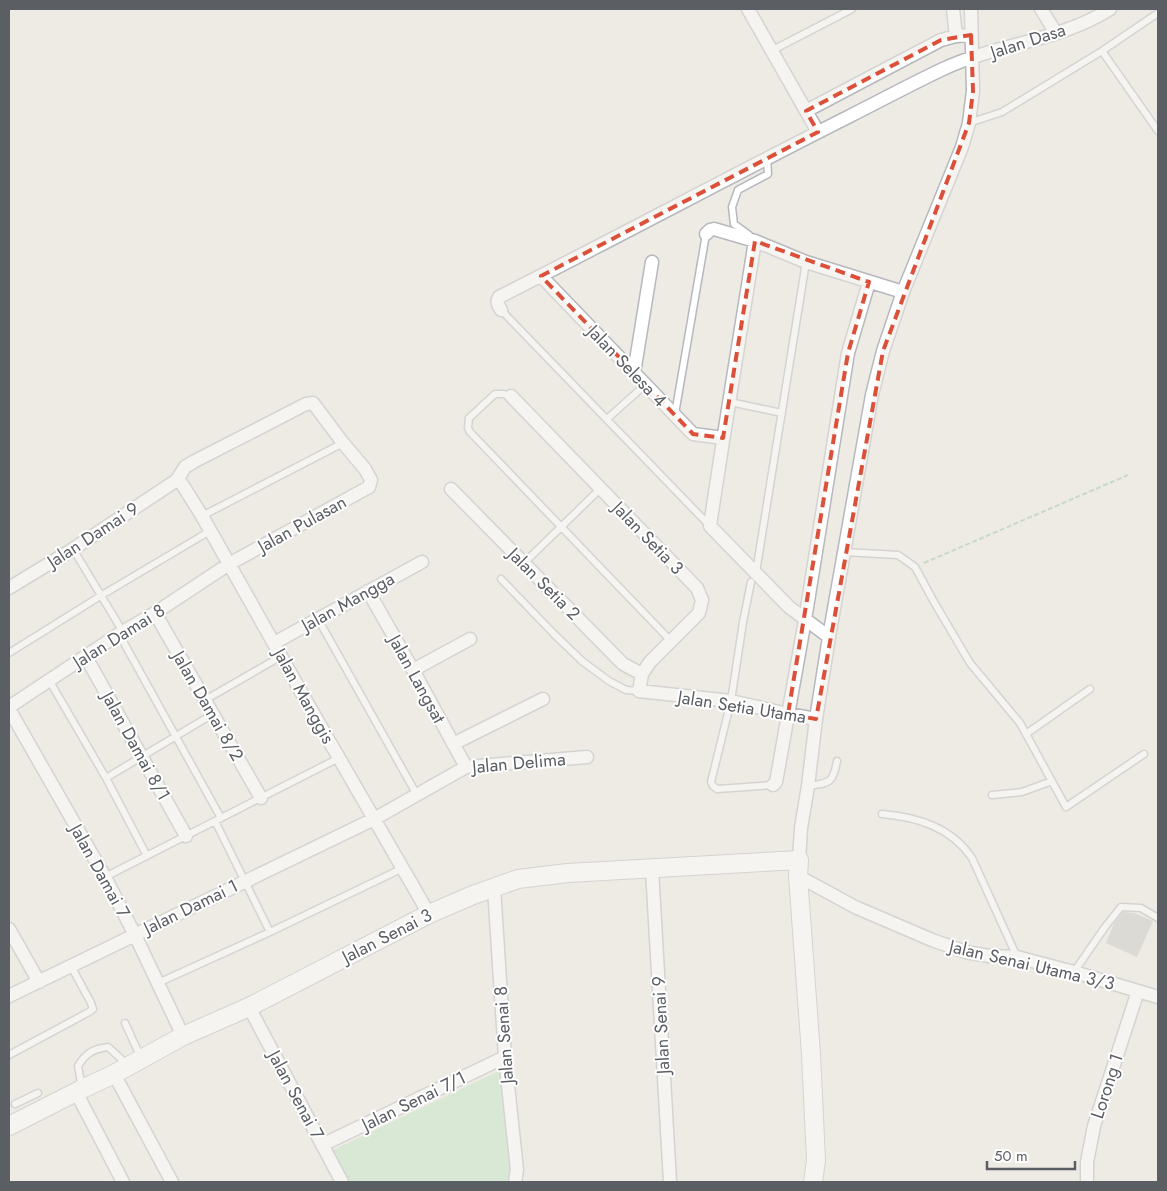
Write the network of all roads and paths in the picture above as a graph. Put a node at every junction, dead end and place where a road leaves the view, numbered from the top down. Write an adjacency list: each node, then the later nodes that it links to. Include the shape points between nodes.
1 (748, 9): 11 (street)
2 (852, 9): 11 (lane)
3 (953, 9): 10 (street)
4 (970, 9): 9 (street)
5 (1041, 9): 8 (street)
6 (1110, 9): 8 (street, Jalan Dasa)
7 (1158, 13): 12 (lane)
8 (1056, 33): 13 (street, Jalan Dasa)
9 (972, 35): 10 (street); 13 (street)
10 (956, 36): 14 (street, via 941,40)
11 (771, 51): 14 (street)
12 (1102, 51): 15 (lane, via 1002,112); 16 (lane)
13 (972, 58): 15 (street, via 973,91); 17 (street, Jalan Dasa, via 945,68)
14 (806, 111): 17 (street)
15 (969, 123): 25 (street)
16 (1158, 131)
17 (818, 132): 18 (street, Jalan Dasa)
18 (766, 159): 20 (lane, via 768,174 738,190 732,207 734,224); 23 (street, Jalan Dasa)
19 (706, 234): 20 (street, via 714,229); 32 (lane)
20 (755, 241): 22 (street); 30 (street)
21 (652, 262): 27 (street)
22 (806, 262): 24 (street); 31 (lane)
23 (541, 276): 26 (street, Jalan Dasa, via 499,297 497,304); 27 (street, Jalan Selesa 4)
24 (869, 282): 25 (street); 57 (street, via 848,353)
25 (904, 292): 45 (street, via 883,350 872,395)
26 (501, 310): 33 (lane)
27 (634, 374): 28 (street, Jalan Selesa 4)
28 (645, 385): 32 (street, Jalan Selesa 4); 33 (lane)
29 (511, 396): 38 (street, Jalan Setia 3); 41 (lane, via 495,394 469,418 468,428)
30 (730, 402): 31 (lane); 34 (street)
31 (782, 413): 50 (lane)
32 (674, 415): 34 (street, Jalan Selesa 4, via 693,434)
33 (607, 419): 42 (lane)
34 (723, 438): 42 (street)
35 (343, 443): 37 (street, Jalan Damai 9, via 313,403 306,404 195,460 185,467); 40 (lane); 48 (street, Jalan Pulasan, via 365,469 371,480 369,487)
36 (1128, 475): 49 (path)
37 (177, 480): 40 (street, Jalan Manggis); 44 (street, Jalan Damai 9)
38 (600, 488): 41 (lane); 61 (street, Jalan Setia 3, via 697,588 702,600 699,613)
39 (451, 489): 47 (street, Jalan Setia 2)
40 (202, 516): 43 (street, Jalan Manggis)
41 (560, 526): 47 (lane); 61 (lane)
42 (710, 526): 50 (street)
43 (210, 530): 48 (street, Jalan Manggis); 54 (lane)
44 (73, 549): 52 (street, Jalan Damai 9); 54 (lane)
45 (844, 552): 49 (lane, via 898,555); 59 (street)
46 (422, 562): 53 (street, Jalan Mangga)
47 (524, 563): 67 (street, Jalan Setia 2, via 623,664)
48 (230, 564): 55 (street, Jalan Damai 8); 62 (street, Jalan Manggis)
49 (915, 567): 78 (lane, via 970,663)
50 (754, 578): 57 (street); 73 (lane)
51 (501, 579): 70 (lane, via 582,661 626,690)
52 (9, 588)
53 (368, 592): 56 (street, Jalan Mangga); 66 (street, Jalan Langsat)
54 (102, 595): 58 (lane); 63 (lane)
55 (155, 613): 58 (street, Jalan Damai 8); 72 (street, Jalan Damai 8/2)
56 (318, 618): 62 (street, Jalan Mangga); 91 (lane)
57 (805, 620): 59 (street); 76 (street)
58 (121, 633): 64 (street, Jalan Damai 8); 79 (lane)
59 (829, 637): 77 (street)
60 (470, 639): 66 (street)
61 (671, 641): 67 (street, Jalan Setia 3)
62 (274, 643): 84 (street, Jalan Manggis)
63 (9, 653)
64 (86, 656): 68 (street, Jalan Damai 8); 82 (street, Jalan Damai 8/1)
65 (273, 662): 72 (lane)
66 (413, 670): 80 (street, Jalan Langsat)
67 (642, 674): 70 (street, Jalan Setia 3)
68 (49, 680): 74 (street, Jalan Damai 8); 87 (lane)
69 (1090, 689): 78 (lane)
70 (639, 691): 73 (street, Jalan Setia Utama)
71 (543, 699): 80 (street)
72 (205, 700): 75 (street, Jalan Damai 8/2)
73 (731, 701): 76 (street, Jalan Setia Utama); 89 (lane, via 712,786)
74 (9, 708): 102 (street, Jalan Damai 7)
75 (213, 714): 79 (lane); 93 (street, Jalan Damai 8/2)
76 (788, 714): 77 (street, Jalan Setia Utama); 89 (street)
77 (816, 719): 90 (street)
78 (1026, 734): 88 (lane)
79 (176, 736): 82 (lane); 96 (lane)
80 (453, 744): 86 (street, Jalan Langsat)
81 (1144, 754): 88 (lane, via 1066,807)
82 (142, 757): 87 (lane); 97 (street, Jalan Damai 8/1)
83 (587, 757): 86 (street, Jalan Delima)
84 (339, 758): 93 (lane); 95 (street, Jalan Manggis)
85 (837, 761): 90 (lane, via 835,774 829,781)
86 (466, 767): 91 (street, Jalan Delima)
87 (106, 778): 98 (lane)
88 (1052, 781): 92 (lane, via 1022,792)
89 (773, 785)
90 (808, 786): 100 (street)
91 (417, 795): 95 (street, Jalan Delima)
92 (992, 795)
93 (261, 798): 96 (lane)
94 (882, 814): 110 (lane, via 926,823 946,832 966,848)
95 (374, 819): 99 (street, Jalan Manggis); 103 (street, Jalan Damai 1)
96 (218, 820): 97 (lane); 103 (lane)
97 (186, 836): 98 (lane)
98 (147, 856): 102 (lane)
99 (402, 868): 105 (street, Jalan Manggis); 108 (lane)
100 (798, 868): 101 (street, Jalan Senai 3); 110 (street, Jalan Senai Utama 3/3, via 856,907 932,940 966,952); 135 (street, via 812,1064)
101 (652, 869): 104 (street, Jalan Senai 3, via 518,879); 134 (street, Jalan Senai 9)
102 (104, 877): 109 (street, Jalan Damai 7)
103 (246, 881): 108 (lane); 109 (street, Jalan Damai 1)
104 (494, 888): 105 (street, Jalan Senai 3); 122 (street, Jalan Senai 8)
105 (429, 914): 118 (street, Jalan Senai 3)
106 (1158, 918): 112 (lane, via 1141,908 1121,907)
107 (9, 929): 113 (street)
108 (270, 932): 114 (lane)
109 (135, 935): 111 (street, Jalan Damai 1); 114 (street, Jalan Damai 7)
110 (1017, 958): 112 (street, Jalan Senai Utama 3/3)
111 (71, 966): 113 (street, Jalan Damai 1); 121 (lane, via 92,1009)
112 (1074, 972): 115 (street, Jalan Senai Utama 3/3)
113 (39, 982): 116 (street, Jalan Damai 1)
114 (158, 983): 120 (street, Jalan Damai 7)
115 (1138, 991): 117 (street, Jalan Senai Utama 3/3); 136 (street, Lorong 1, via 1094,1126)
116 (9, 996)
117 (1158, 997)
118 (249, 1007): 120 (street, Jalan Senai 3); 129 (street, Jalan Senai 7)
119 (125, 1023): 123 (lane)
120 (183, 1036): 123 (street, Jalan Senai 3)
121 (9, 1056)
122 (505, 1057): 129 (street, Jalan Senai 7/1); 133 (street, Jalan Senai 8, via 517,1170)
123 (128, 1066): 124 (street, Jalan Senai 3); 124 (lane, via 108,1047 96,1049 84,1056 78,1066); 131 (street)
124 (79, 1090): 126 (street, Jalan Senai 3); 130 (street)
125 (38, 1093): 126 (lane)
126 (35, 1103): 127 (lane); 128 (street, Jalan Senai 3)
127 (16, 1104)
128 (9, 1126)
129 (322, 1144): 132 (street, Jalan Senai 7)
130 (123, 1182)
131 (172, 1182)
132 (342, 1182)
133 (515, 1182)
134 (670, 1182)
135 (814, 1182)
136 (1087, 1182)

